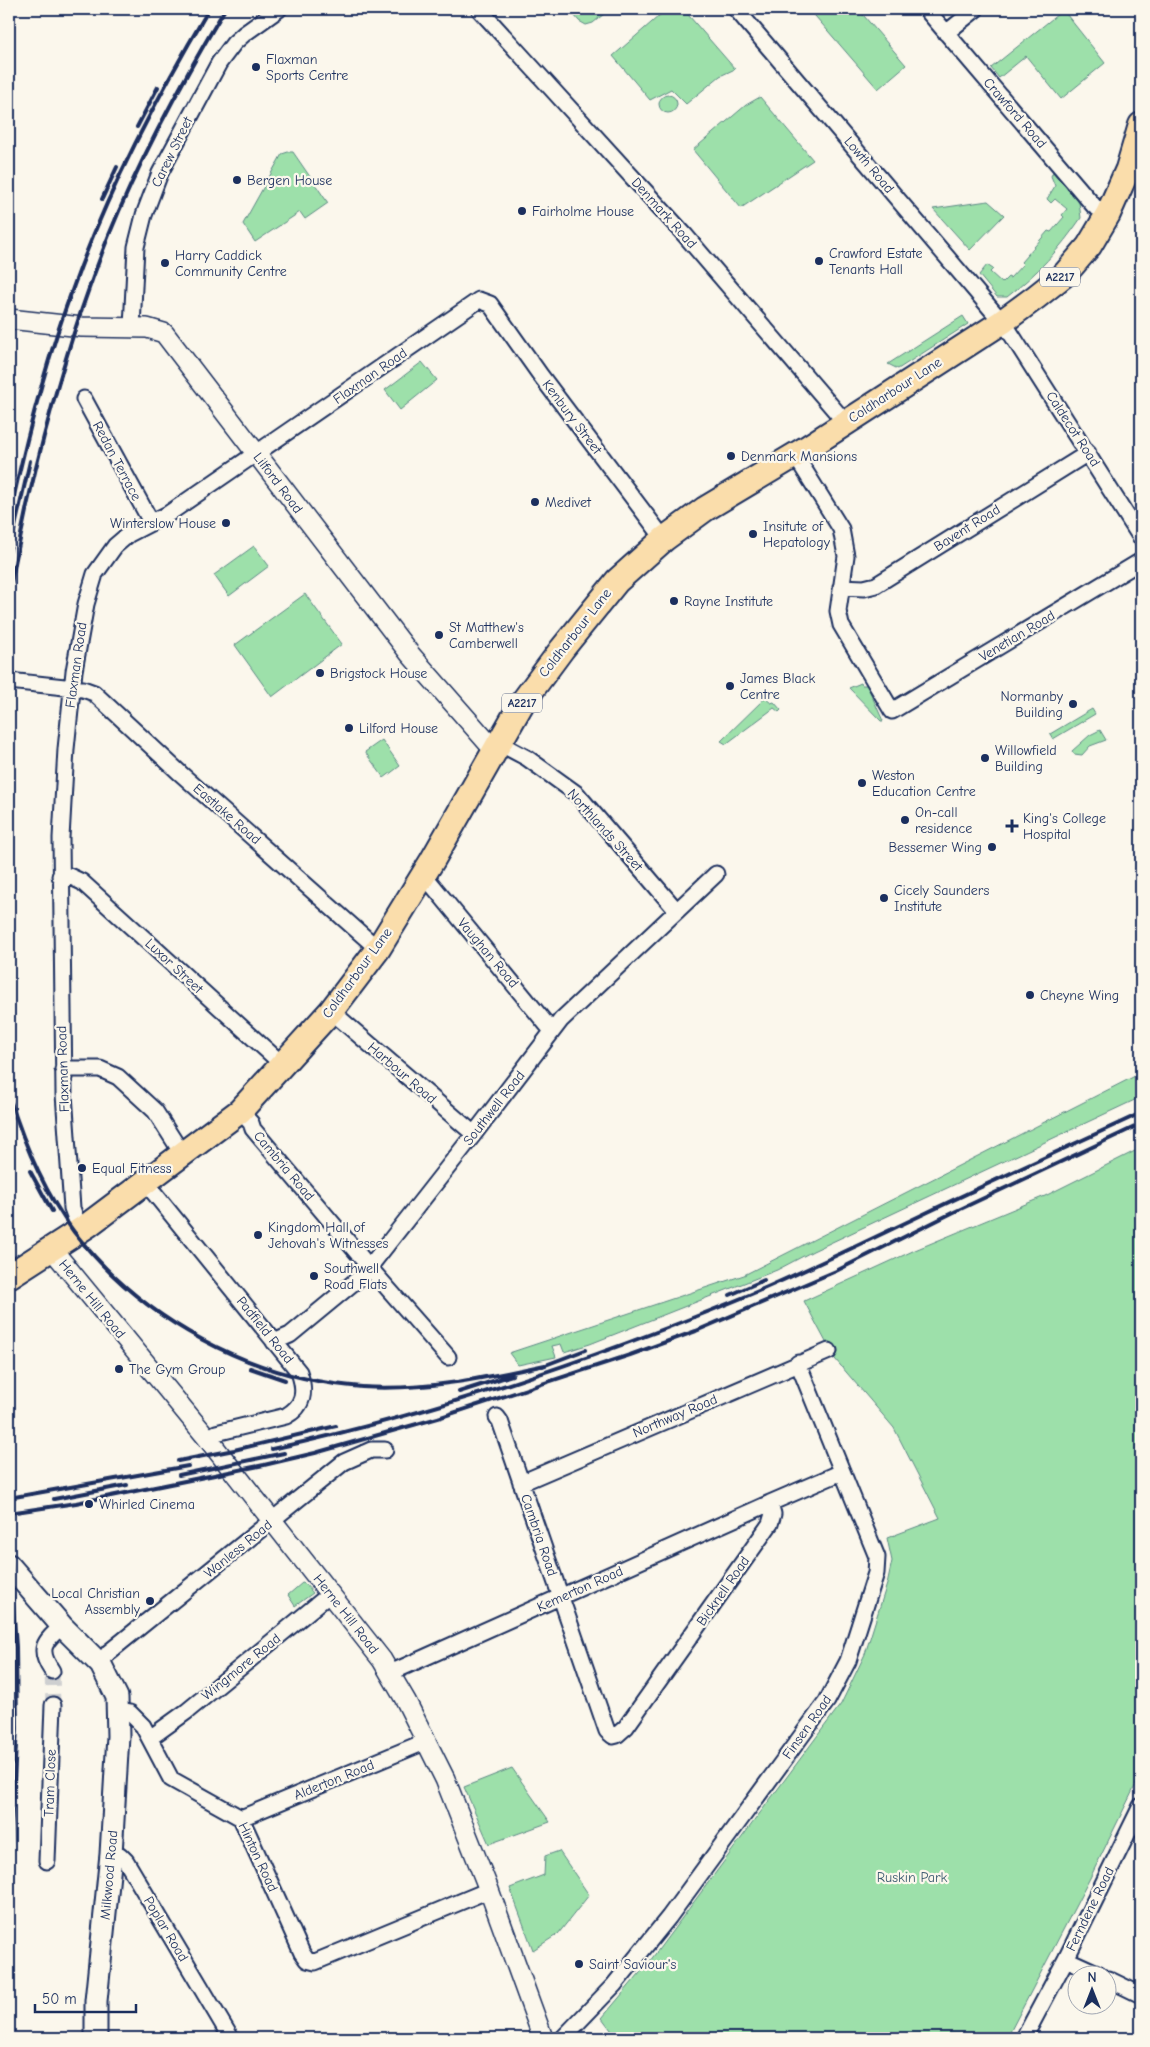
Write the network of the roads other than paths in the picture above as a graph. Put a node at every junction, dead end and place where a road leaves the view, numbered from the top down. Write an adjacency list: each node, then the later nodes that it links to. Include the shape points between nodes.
1 (278, 9): 12 (street, Carew Street, via 234,43 219,63 160,173 143,216 136,247)
2 (479, 9): 14 (street, Denmark Road, via 684,234)
3 (736, 9): 11 (street, Lowth Road)
4 (926, 9): 6 (street, Crawford Road)
5 (976, 9): 6 (street)
6 (946, 33): 8 (street, Crawford Road, via 1094,206)
7 (1141, 125): 8 (main road, Coldharbour Lane / A2217, via 1128,169)
8 (1108, 214): 11 (main road, Coldharbour Lane / A2217, via 1089,246 1065,274)
9 (479, 300): 16 (street, Flaxman Road); 20 (street, Kenbury Street, via 490,304)
10 (9, 319): 12 (street, Lilford Road, via 82,327)
11 (1002, 322): 14 (main road, Coldharbour Lane / A2217); 15 (street, Caldecot Road)
12 (132, 327): 16 (street, Lilford Road, via 153,329 168,337)
13 (84, 399): 18 (street, Redan Terrace)
14 (845, 422): 17 (main road, Coldharbour Lane / A2217)
15 (1088, 453): 19 (street, Caldecot Road); 22 (street, Bavent Road, via 876,585)
16 (256, 454): 18 (street, Flaxman Road, via 168,514); 25 (street, Lilford Road, via 420,667)
17 (795, 455): 20 (main road, Coldharbour Lane / A2217, via 706,509); 22 (street, via 841,529 846,556)
18 (151, 522): 24 (street, Flaxman Road, via 115,546 95,574 86,604)
19 (1141, 538)
20 (664, 539): 25 (main road, Coldharbour Lane / A2217, via 617,581 602,599 522,703)
21 (1141, 561): 22 (street, Venetian Road, via 892,711 841,625 838,611)
22 (841, 587)
23 (9, 682): 24 (street, Eastlake Road)
24 (72, 688): 28 (street, Flaxman Road); 30 (street, Eastlake Road, via 89,691 102,699)
25 (497, 747): 27 (main road, Coldharbour Lane / A2217); 29 (street, Northlands Street, via 527,758 577,794)
26 (716, 874): 29 (street, Southwell Road)
27 (424, 875): 30 (main road, Coldharbour Lane / A2217); 32 (street, Vaughan Road)
28 (60, 876): 33 (street, Luxor Street, via 82,882); 34 (street, Flaxman Road)
29 (677, 911): 32 (street, Southwell Road)
30 (378, 949): 31 (main road, Coldharbour Lane / A2217)
31 (331, 1011): 33 (main road, Coldharbour Lane / A2217); 36 (street, Harbour Road)
32 (552, 1031): 36 (street, Southwell Road)
33 (283, 1065): 35 (main road, Coldharbour Lane / A2217)
34 (63, 1069): 37 (street, via 100,1069 118,1077 155,1111); 39 (street, Flaxman Road, via 72,1208)
35 (240, 1111): 37 (main road, Coldharbour Lane / A2217); 41 (street, Cambria Road)
36 (474, 1134): 41 (street, Southwell Road)
37 (183, 1155): 38 (main road, Coldharbour Lane / A2217)
38 (146, 1183): 39 (main road, Coldharbour Lane / A2217); 43 (street, Padfield Road)
39 (80, 1230): 40 (main road, Coldharbour Lane / A2217)
40 (51, 1248): 42 (main road, Coldharbour Lane / A2217); 48 (street, Herne Hill Road)
41 (369, 1267): 43 (street, Southwell Road, via 290,1335); 45 (street, Cambria Road)
42 (9, 1276)
43 (274, 1342): 48 (street, Padfield Road, via 299,1372 303,1382 301,1401 296,1410 286,1416 216,1433)
44 (829, 1351): 46 (street, Northway Road)
45 (448, 1357)
46 (798, 1364): 50 (street, Finsen Road); 51 (street, Northway Road)
47 (497, 1417): 51 (street, Cambria Road)
48 (208, 1439): 53 (street, Herne Hill Road)
49 (385, 1450): 53 (street, Wanless Road, via 372,1450 344,1462)
50 (842, 1472): 52 (street); 78 (street, Finsen Road, via 878,1562 848,1661 827,1701 669,1917 614,1985)
51 (521, 1483): 56 (street, Cambria Road)
52 (770, 1503): 56 (street, Kemerton Road); 63 (street, Bicknell Road, via 773,1514 770,1524 626,1727)
53 (273, 1521): 55 (street, Herne Hill Road); 58 (street, Wanless Road, via 108,1652)
54 (9, 1565): 57 (main road)
55 (330, 1594): 60 (street, Herne Hill Road); 64 (street, Wingmore Road)
56 (561, 1598): 60 (street, Kemerton Road); 63 (street, Cambria Road, via 607,1731)
57 (62, 1626): 58 (main road); 59 (street, via 46,1641 43,1649 44,1660)
58 (101, 1665): 62 (main road, via 115,1691)
59 (52, 1671)
60 (390, 1673): 65 (street, Herne Hill Road)
61 (53, 1705): 69 (street, Tram Close)
62 (118, 1712): 64 (street, Hinton Road, via 128,1712 136,1718); 68 (main road, Milkwood Road)
63 (614, 1736)
64 (150, 1738): 67 (street, Hinton Road, via 171,1779)
65 (427, 1741): 67 (street, Alderton Road); 70 (street, Herne Hill Road, via 446,1780)
66 (1141, 1806): 71 (street, Ferndene Road)
67 (241, 1818): 70 (street, Hinton Road, via 302,1953 312,1962)
68 (111, 1854): 75 (main road, Milkwood Road, via 96,2001); 76 (street, Poplar Road, via 120,1855 126,1861)
69 (47, 1862)
70 (489, 1890): 77 (street, Herne Hill Road)
71 (1066, 1959): 72 (street); 79 (street, Ferndene Road)
72 (1077, 1964)
73 (1118, 1984): 74 (street)
74 (1141, 1995)
75 (96, 2038)
76 (231, 2038)
77 (544, 2038)
78 (564, 2038)
79 (1024, 2038)

